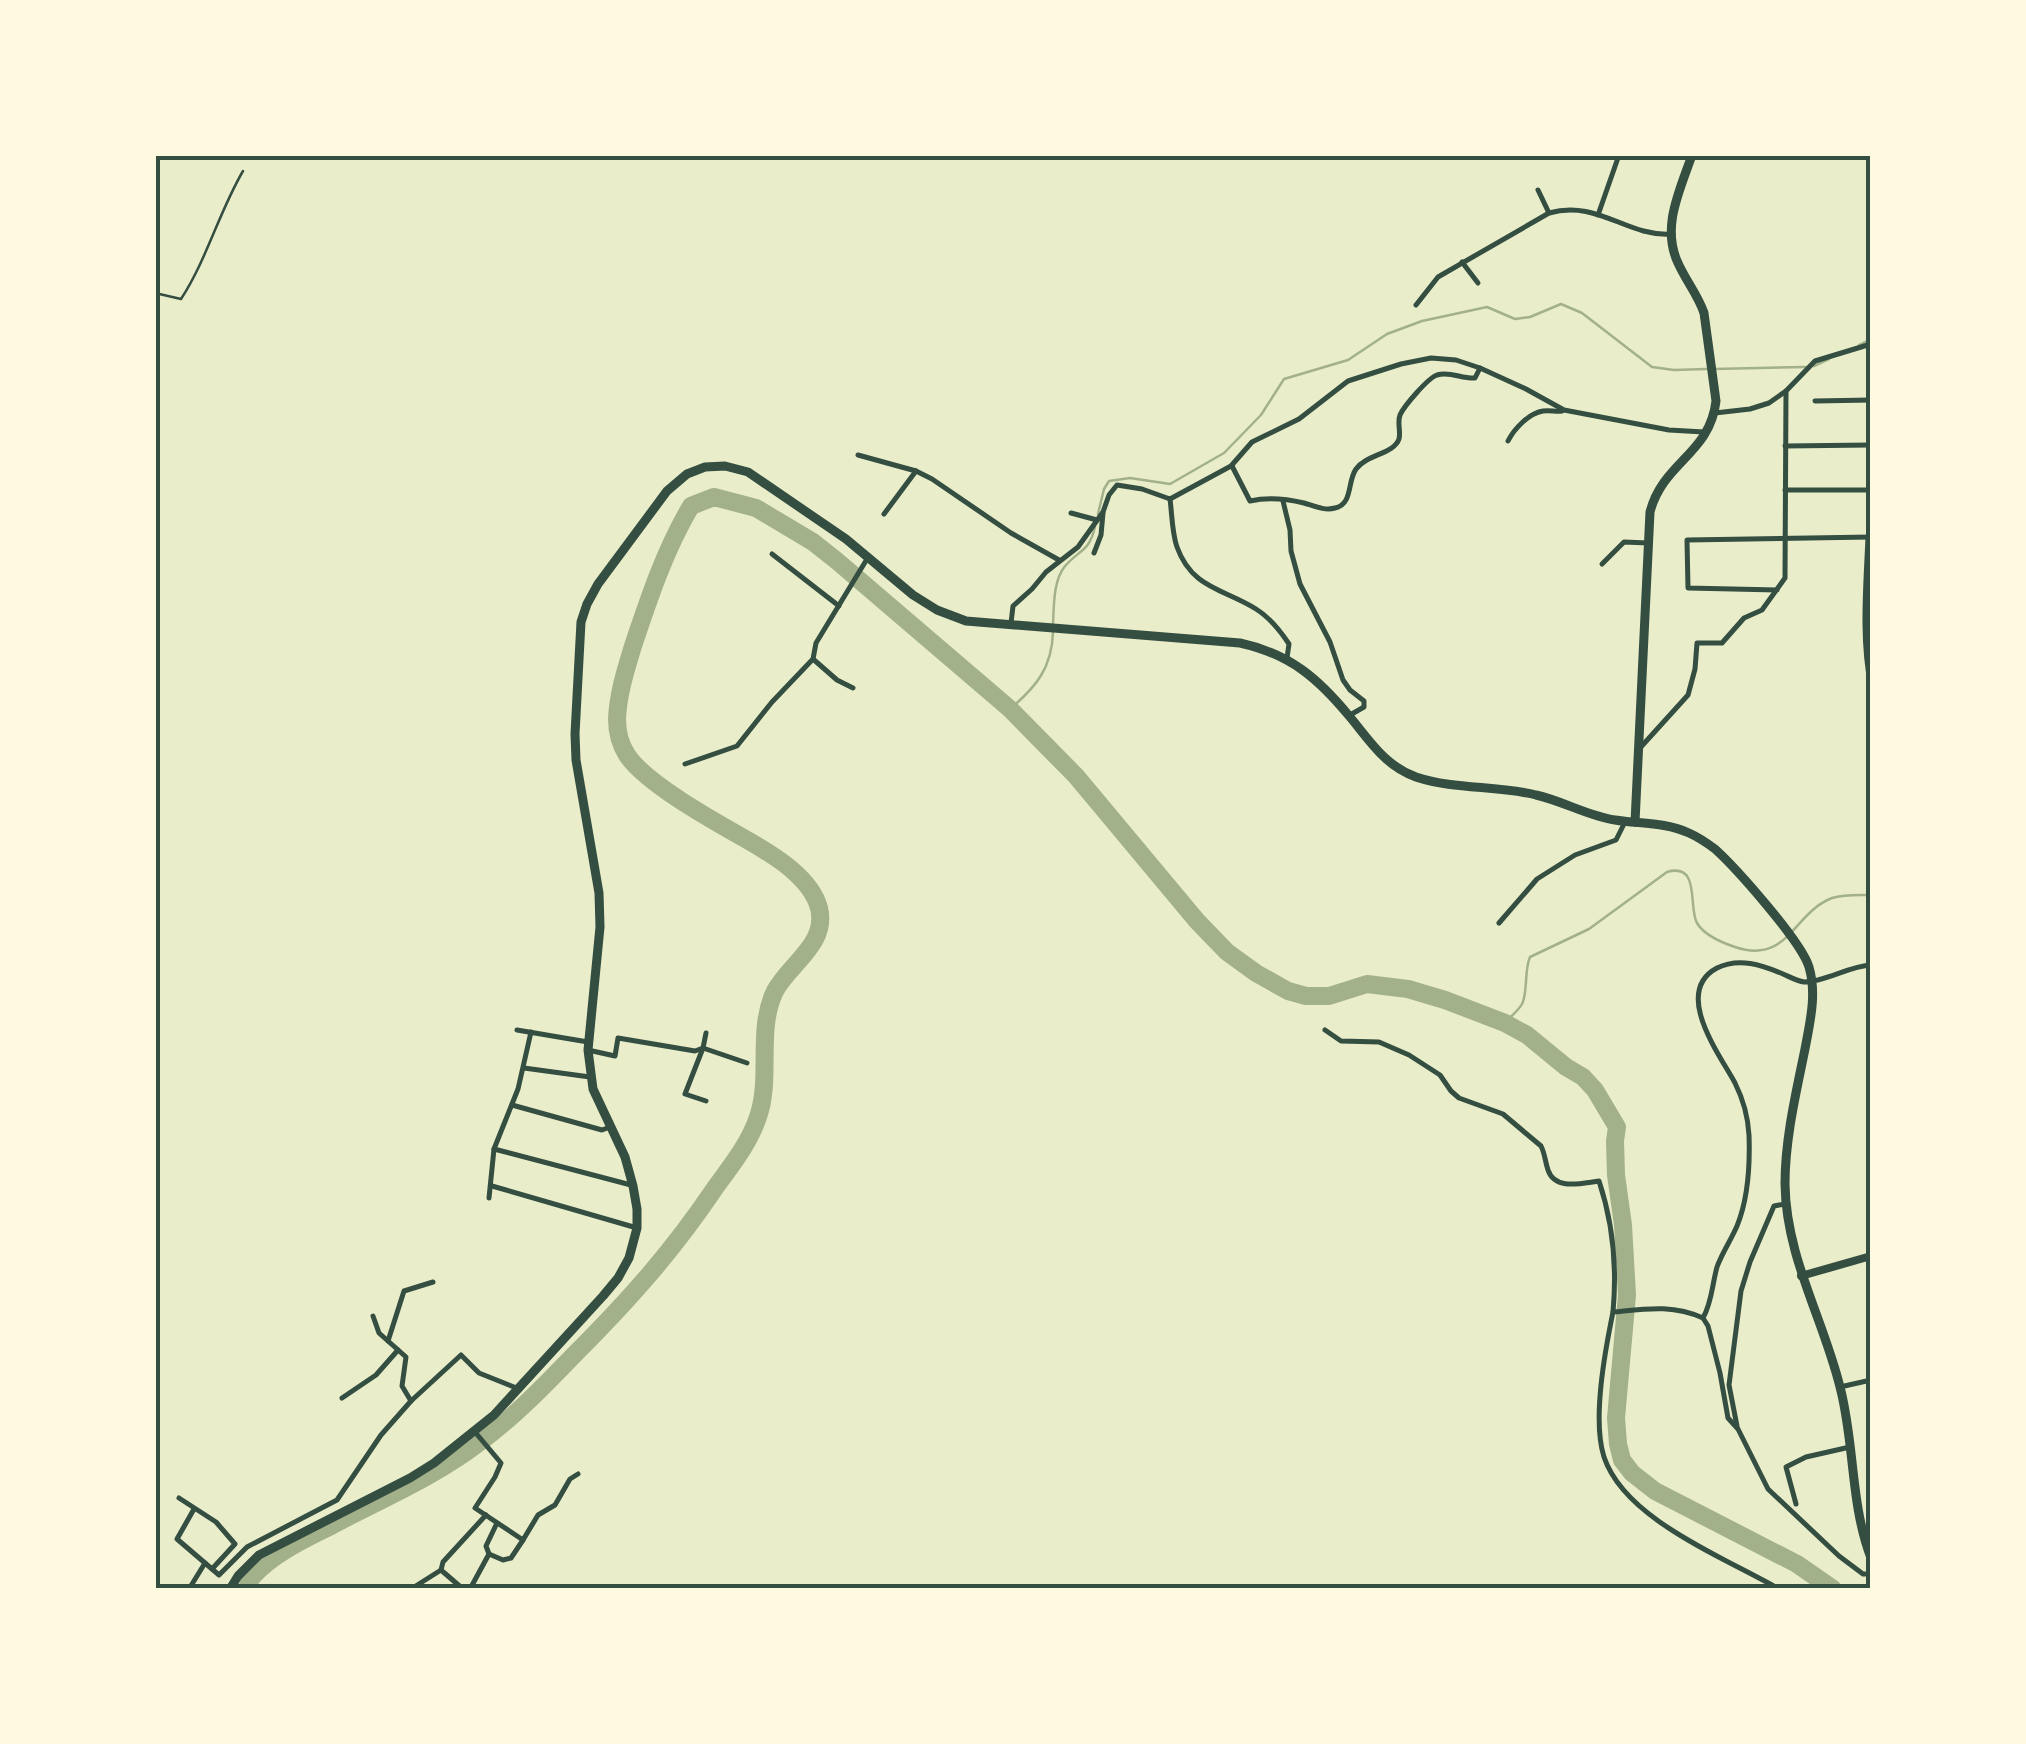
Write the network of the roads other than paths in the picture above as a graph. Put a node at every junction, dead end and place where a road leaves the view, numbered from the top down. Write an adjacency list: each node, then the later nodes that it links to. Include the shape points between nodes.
1 (1620, 155): 5 (street)
2 (1692, 155): 6 (main road)
3 (1538, 190): 4 (street)
4 (1549, 213): 5 (street, via 1581,209); 7 (street)
5 (1598, 215): 6 (street)
6 (1671, 234): 16 (main road, via 1676,260 1704,313)
7 (1462, 262): 8 (street); 9 (street, via 1438,277)
8 (1478, 284)
9 (1416, 305)
10 (1871, 344): 12 (street, via 1815,361)
11 (1480, 368): 15 (street); 22 (street, via 1431,358 1348,381 1299,419 1252,442); 27 (street, via 1475,378 1450,374 1428,380 1401,413 1399,438 1359,465 1338,508)
12 (1786, 391): 16 (street, via 1750,409); 20 (street)
13 (1814, 400): 14 (street)
14 (1871, 400)
15 (1564, 410): 17 (street); 18 (street, via 1526,420)
16 (1715, 412): 17 (main road)
17 (1707, 433): 34 (main road, via 1661,484)
18 (1508, 441)
19 (1871, 445): 20 (street)
20 (1785, 446): 24 (street)
21 (858, 455): 23 (street)
22 (1232, 466): 26 (street); 27 (street, via 1250,501)
23 (916, 471): 29 (street); 38 (street)
24 (1786, 490): 25 (street); 33 (street)
25 (1871, 490)
26 (1170, 499): 28 (street, via 1117,486); 45 (street, via 1177,547 1188,565 1209,587 1266,616 1289,644)
27 (1283, 501): 50 (street, via 1300,584 1343,680 1364,701)
28 (1103, 512): 31 (street); 35 (street)
29 (884, 514)
30 (1071, 514): 31 (street)
31 (1097, 520): 38 (street)
32 (1870, 537): 33 (street); 40 (street)
33 (1786, 539): 41 (street, via 1786,578); 41 (street, via 1687,540 1688,588)
34 (1648, 543): 39 (street, via 1624,542); 51 (main road)
35 (1094, 553)
36 (772, 554): 42 (street)
37 (868, 556): 42 (street); 43 (main road, via 937,610 966,621); 61 (main road, via 748,472 705,467 668,491 598,584 582,622 575,734 599,893)
38 (1059, 560): 43 (street, via 1013,606)
39 (1602, 564)
40 (1869, 582): 44 (street)
41 (1777, 590): 51 (street, via 1722,643 1697,643 1688,695)
42 (840, 604): 46 (street)
43 (1011, 624): 45 (main road, via 1240,643)
44 (1869, 626): 47 (street)
45 (1287, 658): 50 (main road)
46 (813, 659): 49 (street); 52 (street, via 737,746)
47 (1870, 672): 48 (street)
48 (1871, 687)
49 (853, 688)
50 (1349, 716): 53 (main road, via 1382,756 1408,774 1532,794)
51 (1638, 750): 53 (main road)
52 (685, 764)
53 (1630, 822): 54 (street, via 1616,840 1575,855 1537,880); 56 (main road, via 1673,827 1714,849 1795,941)
54 (1498, 923)
55 (1871, 965): 56 (street)
56 (1812, 980): 73 (main road, via 1788,1141); 80 (street, via 1758,963 1727,964 1706,977 1700,990 1700,1015 1741,1098 1749,1143 1740,1216)
57 (518, 1030): 59 (street)
58 (1325, 1030): 78 (street, via 1341,1041 1395,1048 1440,1074 1459,1098 1502,1114 1541,1146 1556,1181 1599,1182 1614,1255)
59 (531, 1032): 61 (street); 64 (street)
60 (706, 1032): 62 (street)
61 (588, 1046): 62 (street, via 615,1056 618,1038); 65 (main road)
62 (703, 1048): 63 (street); 66 (street, via 685,1094)
63 (747, 1064)
64 (524, 1068): 65 (street); 67 (street)
65 (590, 1077): 68 (main road)
66 (706, 1101)
67 (512, 1104): 68 (street); 69 (street)
68 (610, 1127): 71 (main road)
69 (494, 1149): 70 (street); 71 (street)
70 (492, 1186): 72 (street); 74 (street)
71 (633, 1186): 74 (main road)
72 (489, 1198)
73 (1786, 1204): 76 (main road); 88 (street, via 1774,1206 1741,1291 1730,1385)
74 (636, 1228): 85 (main road, via 618,1278)
75 (1871, 1256): 76 (street)
76 (1801, 1276): 84 (main road)
77 (433, 1282): 81 (street, via 404,1291)
78 (1613, 1312): 80 (street, via 1673,1308); 110 (street, via 1600,1410 1603,1453 1616,1481 1673,1531)
79 (373, 1316): 81 (street)
80 (1703, 1318): 88 (street, via 1728,1418)
81 (388, 1341): 82 (street)
82 (398, 1350): 86 (street); 87 (street, via 406,1357 402,1386)
83 (1871, 1380): 84 (street)
84 (1840, 1387): 90 (main road)
85 (518, 1389): 87 (street, via 479,1373 461,1354); 89 (main road)
86 (342, 1398)
87 (411, 1401): 97 (street, via 337,1500)
88 (1738, 1429): 105 (street, via 1768,1489 1839,1556)
89 (477, 1435): 95 (street, via 501,1463 475,1508); 99 (main road, via 410,1478)
90 (1851, 1446): 93 (street, via 1786,1466); 101 (main road, via 1857,1512)
91 (578, 1474): 98 (street)
92 (179, 1498): 94 (street)
93 (1796, 1504)
94 (194, 1509): 102 (street, via 177,1540); 103 (street, via 235,1544)
95 (486, 1515): 96 (street); 104 (street)
96 (497, 1523): 98 (street); 100 (street)
97 (266, 1537): 99 (street); 103 (street, via 219,1575)
98 (523, 1540): 100 (street, via 511,1558)
99 (270, 1548): 107 (main road)
100 (489, 1554): 109 (street)
101 (1871, 1558)
102 (205, 1563): 103 (street); 106 (street)
103 (212, 1569)
104 (441, 1570): 108 (street); 109 (street)
105 (1871, 1574)
106 (189, 1589)
107 (230, 1589)
108 (411, 1589)
109 (467, 1589)
110 (1779, 1589)

